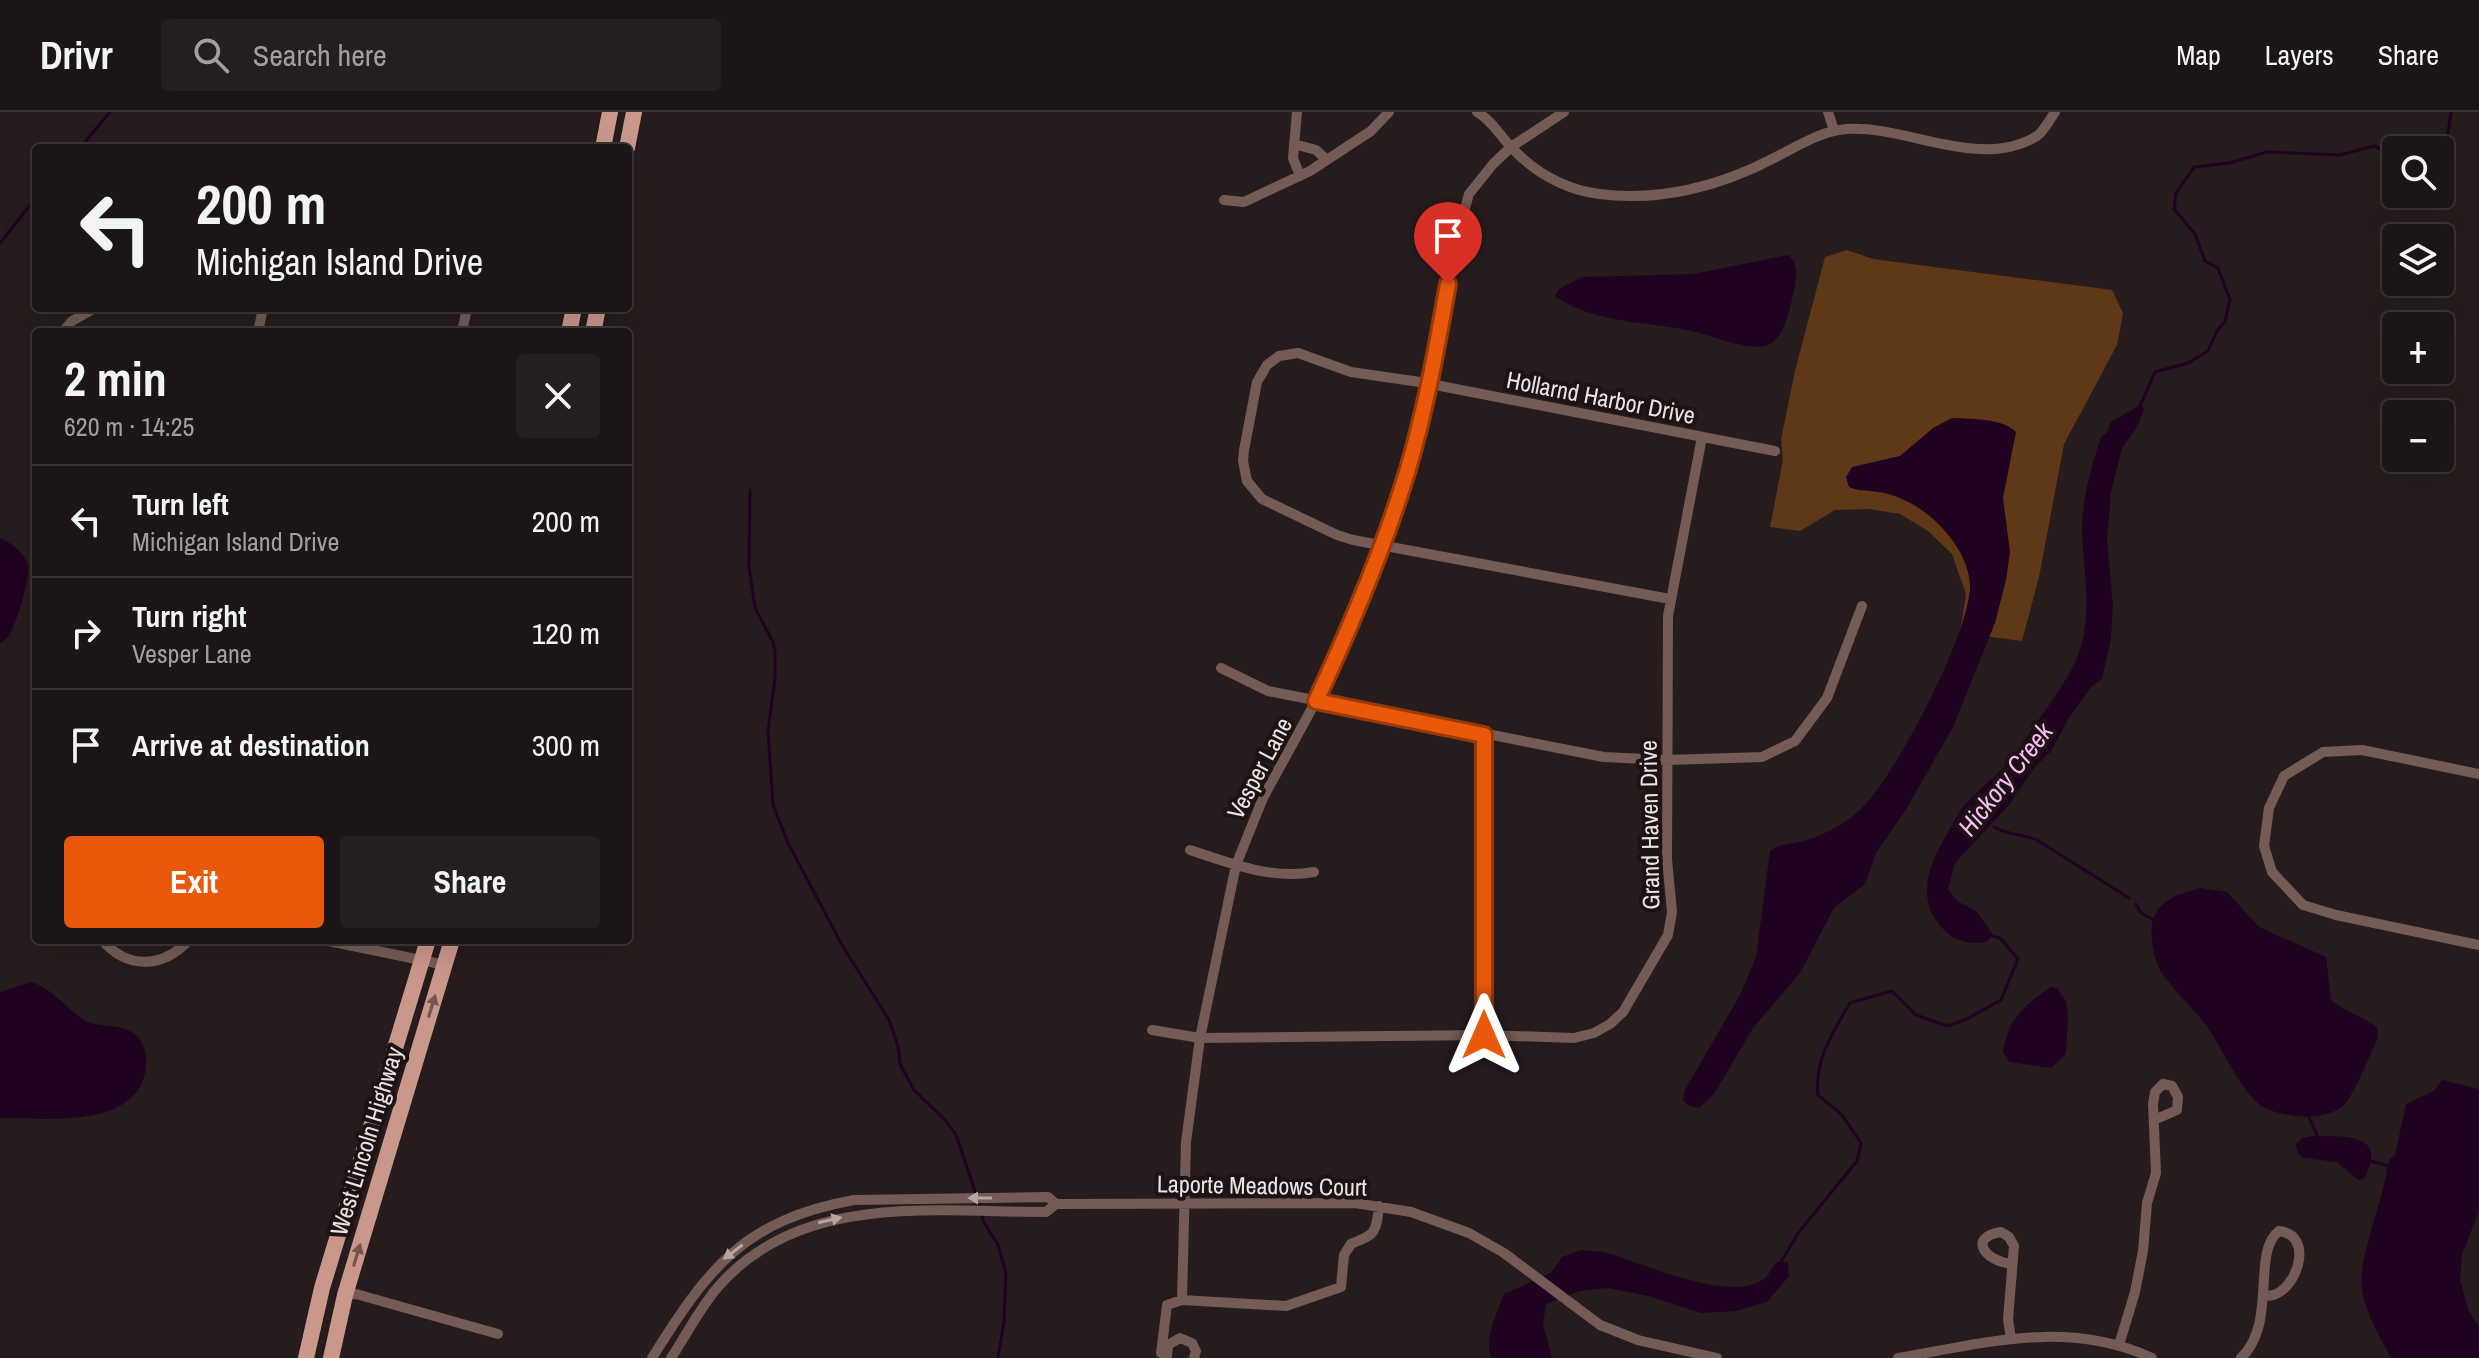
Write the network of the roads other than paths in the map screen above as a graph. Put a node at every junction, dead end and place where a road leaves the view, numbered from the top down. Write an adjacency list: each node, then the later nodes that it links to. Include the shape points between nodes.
1 (610, 112): 11 (main road)
2 (634, 112): 12 (main road)
3 (1297, 112): 13 (street)
4 (1389, 112): 15 (street, via 1371,131)
5 (1477, 112): 14 (street)
6 (1564, 112): 9 (street, Vesper Lane)
7 (1828, 112): 10 (street)
8 (2055, 112): 10 (street, via 2039,135 2005,148)
9 (1550, 116): 14 (street, Vesper Lane)
10 (1834, 130): 14 (street, via 1729,179 1676,193 1642,195 1601,194 1565,185 1544,177)
11 (604, 144)
12 (628, 144)
13 (1294, 144): 15 (street, via 1310,147); 16 (street)
14 (1511, 147): 20 (street, Vesper Lane, via 1469,194)
15 (1326, 159): 16 (street)
16 (1300, 176): 17 (street, via 1244,202)
17 (1224, 200)
18 (88, 312): 19 (street)
19 (66, 328)
20 (1425, 383): 21 (street, Hollarnd Harbor Drive); 23 (street, Vesper Lane, via 1408,468); 23 (street, Hollarnd Harbor Drive, via 1351,372 1298,353 1273,360 1257,382 1243,461 1251,488 1262,499 1337,535)
21 (1702, 437): 22 (street, Hollarnd Harbor Drive); 24 (street, Grand Haven Drive)
22 (1775, 451)
23 (1383, 546): 24 (street); 27 (street, Vesper Lane)
24 (1670, 599): 29 (street, Grand Haven Drive)
25 (1862, 606): 29 (street, via 1827,698 1795,741 1762,757)
26 (1221, 668): 27 (street, via 1268,691)
27 (1316, 701): 28 (street); 32 (street, Vesper Lane, via 1263,798)
28 (1484, 735): 29 (street, via 1604,757); 43 (street)
29 (1667, 760): 43 (street, Grand Haven Drive, via 1672,912 1668,935 1623,1012 1594,1033 1574,1038)
30 (2479, 774): 39 (street, via 2362,750 2323,752 2284,776 2269,808 2264,846 2272,872 2303,905)
31 (1190, 850): 32 (street)
32 (1236, 865): 33 (street, via 1274,875); 44 (street, Vesper Lane)
33 (1314, 872)
34 (106, 944): 35 (street, via 121,957 145,961 170,958)
35 (185, 944)
36 (344, 944): 40 (street)
37 (427, 944): 40 (main road, West Lincoln Highway)
38 (451, 944): 41 (main road, West Lincoln Highway)
39 (2479, 945)
40 (422, 960): 41 (street); 57 (main road, West Lincoln Highway, via 322,1288)
41 (445, 965): 50 (main road, West Lincoln Highway, one-way to 41)
42 (1152, 1030): 44 (street, Grand Haven Drive)
43 (1484, 1035): 44 (street, Grand Haven Drive)
44 (1200, 1038): 46 (street, Vesper Lane, via 1186,1142)
45 (2154, 1120): 55 (street, via 2156,1173 2135,1292)
46 (1186, 1203): 47 (street, Laporte Meadows Court); 48 (street, Laporte Meadows Court); 52 (street, Vesper Lane)
47 (1056, 1204): 59 (street, Laporte Meadows Court, one-way to 59, via 1048,1197 876,1198 823,1205 787,1217 725,1258 698,1287); 60 (street, Laporte Meadows Court, one-way to 47, via 734,1270 790,1232 855,1215 1046,1212)
48 (1379, 1206): 52 (street, via 1377,1229 1351,1244 1344,1255 1341,1287 1286,1306); 62 (street, Laporte Meadows Court, via 1469,1233 1586,1316 1638,1340)
49 (2012, 1264): 54 (street)
50 (345, 1295): 53 (street); 58 (main road, West Lincoln Highway)
51 (2263, 1296): 51 (street, via 2267,1248 2279,1231 2289,1232 2299,1246 2297,1271 2277,1294); 65 (street, via 2257,1339)
52 (1182, 1300): 56 (street, via 1167,1305)
53 (498, 1334)
54 (2011, 1339): 55 (street, via 2059,1335); 63 (street)
55 (2119, 1345): 64 (street)
56 (1163, 1356): 61 (street, via 1171,1341 1184,1338 1195,1347)
57 (306, 1358)
58 (331, 1358)
59 (652, 1358)
60 (671, 1358)
61 (1194, 1358)
62 (1717, 1358)
63 (1898, 1358)
64 (2152, 1358)
65 (2241, 1358)

